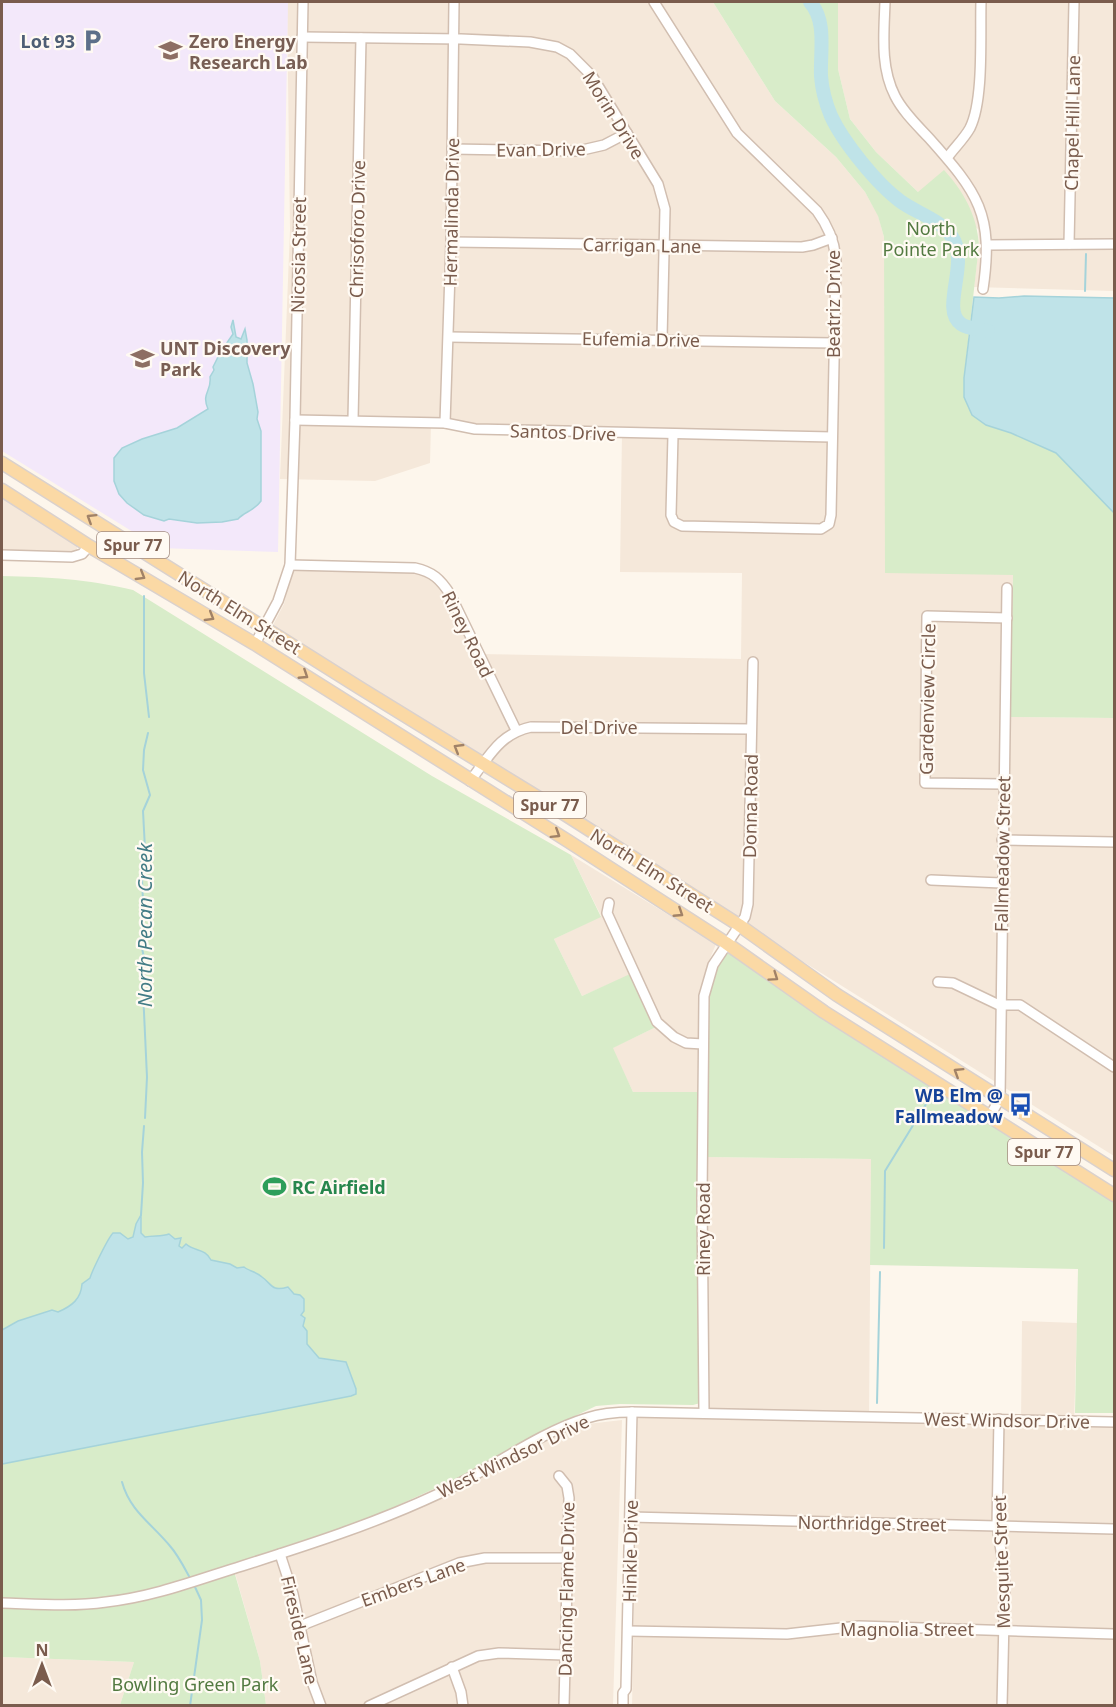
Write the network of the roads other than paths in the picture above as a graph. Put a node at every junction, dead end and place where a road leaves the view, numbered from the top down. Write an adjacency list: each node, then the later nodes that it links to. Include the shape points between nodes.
1 (303, 2): 7 (street, Nicosia Street)
2 (454, 2): 9 (street, Hermalinda Drive)
3 (654, 2): 13 (street, Beatriz Drive, via 737,133 817,211)
4 (885, 2): 12 (street, via 884,52 890,84 905,111)
5 (981, 2): 12 (street, via 975,116)
6 (1074, 2): 16 (street, Chapel Hill Lane)
7 (302, 37): 8 (street, Morin Drive); 23 (street, Nicosia Street)
8 (361, 38): 9 (street, Morin Drive); 24 (street, Chrisoforo Drive)
9 (454, 38): 10 (street, Morin Drive, via 543,43 570,54 592,76); 11 (street, Hermalinda Drive)
10 (627, 133): 11 (street, Evan Drive, via 604,145 578,151); 18 (street, Morin Drive, via 663,196)
11 (452, 149): 14 (street, Hermalinda Drive)
12 (947, 158): 15 (street, via 975,196)
13 (832, 238): 18 (street, Carrigan Lane, via 802,247); 22 (street, Beatriz Drive, via 836,261)
14 (451, 242): 18 (street, Carrigan Lane); 20 (street, Hermalinda Drive)
15 (987, 244): 16 (street); 19 (street)
16 (1069, 244): 17 (street)
17 (1114, 244)
18 (664, 245): 21 (street, Morin Drive)
19 (983, 289)
20 (448, 337): 21 (street, Eufemia Drive); 25 (street, Hermalinda Drive)
21 (662, 339): 22 (street, Eufemia Drive)
22 (834, 343): 27 (street, Beatriz Drive)
23 (295, 420): 24 (street, Santos Drive); 32 (street, Nicosia Street)
24 (353, 420): 25 (street, Santos Drive)
25 (445, 423): 26 (street, Santos Drive, via 476,429)
26 (673, 435): 27 (street, Santos Drive); 27 (street, Beatriz Drive, via 674,522 682,526 821,529 829,524 831,515)
27 (832, 437)
28 (2, 463): 35 (main road, North Elm Street / Spur 77, one-way to 28)
29 (2, 490): 30 (main road, North Elm Street / Spur 77)
30 (89, 546): 31 (street, via 72,557); 36 (main road, North Elm Street / Spur 77, one-way to 36)
31 (2, 555)
32 (290, 565): 35 (street, Nicosia Street); 39 (street, Riney Road, via 415,568 434,573 450,594)
33 (1006, 588): 34 (street, Fallmeadow Street)
34 (1006, 618): 42 (street, Fallmeadow Street); 42 (street, Gardenview Circle, via 927,616 925,783)
35 (265, 627): 36 (street, Nicosia Street); 40 (main road, North Elm Street / Spur 77, one-way to 35)
36 (255, 644): 41 (main road, North Elm Street / Spur 77, one-way to 41)
37 (753, 662): 38 (street, Donna Road)
38 (751, 729): 39 (street, Del Drive); 48 (street, Donna Road, via 748,894 746,913)
39 (516, 730): 40 (street, via 493,749)
40 (484, 764): 41 (street); 48 (main road, North Elm Street / Spur 77)
41 (470, 781): 49 (main road, North Elm Street / Spur 77, one-way to 49)
42 (1004, 784): 43 (street, Fallmeadow Street)
43 (1002, 840): 44 (street); 46 (street, Fallmeadow Street)
44 (1114, 842)
45 (931, 880): 46 (street)
46 (1001, 883): 51 (street, Fallmeadow Street)
47 (609, 903): 52 (street, via 608,913 657,1022 686,1043)
48 (739, 925): 49 (street, Donna Road); 54 (main road, North Elm Street / Spur 77, one-way to 48, via 837,995)
49 (726, 943): 52 (street, Riney Road, via 705,987); 55 (main road, North Elm Street / Spur 77, one-way to 55, via 824,1012)
50 (938, 982): 51 (street, via 953,983)
51 (999, 1005): 53 (street, via 1020,1005); 54 (street, Fallmeadow Street)
52 (703, 1044): 59 (street, Riney Road)
53 (1114, 1067)
54 (1000, 1098): 55 (street, Fallmeadow Street); 56 (main road, North Elm Street / Spur 77)
55 (989, 1118): 57 (main road, North Elm Street / Spur 77)
56 (1114, 1170)
57 (1114, 1196)
58 (632, 1412): 59 (street, West Windsor Drive); 63 (street, Hinkle Drive); 66 (street, West Windsor Drive, via 582,1419 433,1497 365,1526)
59 (704, 1413): 60 (street, West Windsor Drive)
60 (999, 1419): 61 (street, West Windsor Drive); 64 (street, Mesquite Street)
61 (1114, 1422)
62 (559, 1476): 67 (street, Dancing Flame Drive, via 567,1486 569,1498)
63 (630, 1517): 64 (street, Northridge Street); 71 (street, Hinkle Drive)
64 (997, 1526): 65 (street, Northridge Street); 70 (street, Mesquite Street, via 1005,1576)
65 (1114, 1529)
66 (280, 1554): 68 (street, West Windsor Drive, via 134,1598 79,1604); 69 (street, Fireside Lane)
67 (567, 1558): 69 (street, Embers Lane, via 485,1558 459,1563); 73 (street, Dancing Flame Drive)
68 (2, 1603)
69 (300, 1626): 76 (street, Fireside Lane)
70 (1005, 1630): 71 (street, Magnolia Street, via 859,1626 787,1635); 72 (street, Magnolia Street); 82 (street, Mesquite Street)
71 (628, 1631): 75 (street, Hinkle Drive)
72 (1114, 1634)
73 (565, 1655): 74 (street, via 488,1654); 79 (street, Dancing Flame Drive)
74 (452, 1667): 77 (street); 78 (street)
75 (626, 1689): 80 (street, Hinkle Drive); 81 (street, Hinkle Drive)
76 (321, 1706)
77 (369, 1706)
78 (463, 1706)
79 (564, 1706)
80 (622, 1706)
81 (628, 1706)
82 (1002, 1706)

